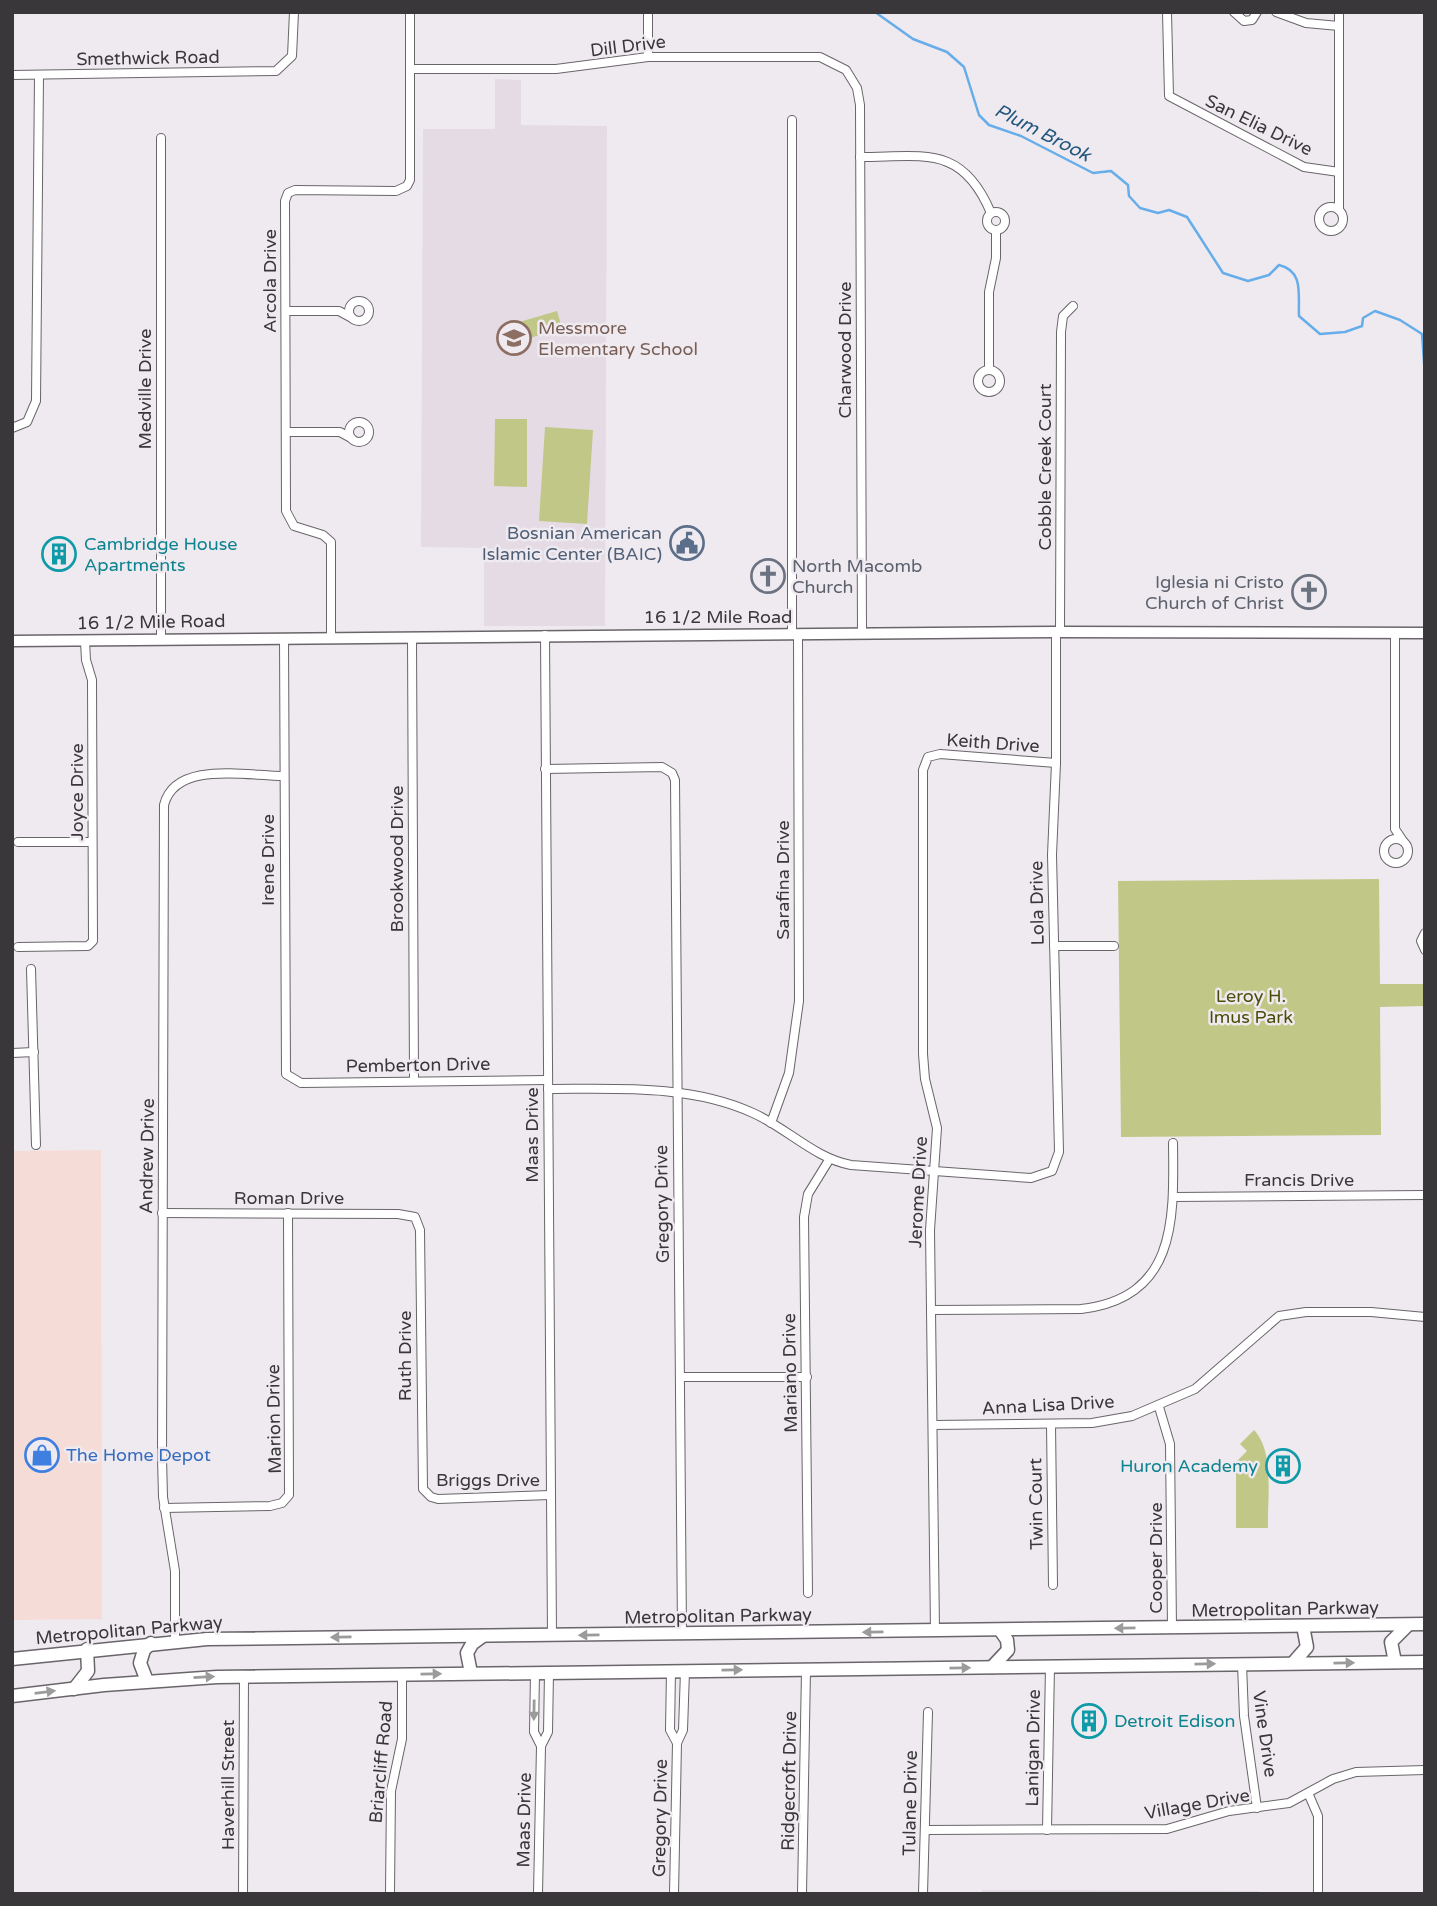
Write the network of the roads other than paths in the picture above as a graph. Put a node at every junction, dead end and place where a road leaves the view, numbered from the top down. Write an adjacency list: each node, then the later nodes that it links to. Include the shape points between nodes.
1 (294, 12): 14 (street, Smethwick Road, via 293,51 284,67 268,72)
2 (410, 12): 11 (street, Arcola Drive)
3 (648, 12): 10 (street)
4 (1167, 12): 18 (street, San Elia Drive, via 1169,96 1297,164)
5 (1234, 12): 8 (street, via 1244,21)
6 (1276, 12): 9 (street, via 1306,23)
7 (1339, 12): 9 (street)
8 (1258, 14)
9 (1339, 26): 18 (street)
10 (648, 57): 11 (street, Dill Drive, via 556,69); 12 (street, Dill Drive, via 820,57)
11 (411, 69): 26 (street, Arcola Drive, via 407,186 396,191 295,190 286,197)
12 (846, 70): 17 (street, Charwood Drive, via 859,97)
13 (12, 75): 14 (street, Smethwick Road)
14 (39, 75): 31 (street, via 37,384 27,422)
15 (792, 120): 38 (street, Sarafina Drive)
16 (161, 138): 45 (street, Medville Drive)
17 (860, 157): 22 (street, via 946,160 971,176); 39 (street, Charwood Drive)
18 (1339, 172): 19 (street)
19 (1338, 199): 20 (street); 21 (street)
20 (1328, 207): 21 (street); 21 (street, via 1319,218 1327,230 1341,225)
21 (1339, 210)
22 (991, 213): 23 (street, via 987,224); 23 (street, via 1000,212 1005,219)
23 (996, 230): 29 (street, via 989,292)
24 (351, 305): 27 (street); 28 (street); 28 (street, via 363,302 369,312 361,321)
25 (1073, 306): 35 (street, Cobble Creek Court, via 1063,316 1061,332)
26 (286, 311): 27 (street); 32 (street, Arcola Drive)
27 (339, 311): 28 (street)
28 (352, 318)
29 (989, 370)
30 (351, 426): 33 (street); 34 (street); 34 (street, via 363,423 369,430 363,442)
31 (12, 428)
32 (286, 432): 33 (street); 43 (street, Arcola Drive, via 288,519 298,529 323,535 331,542)
33 (340, 432): 34 (street)
34 (351, 438)
35 (1058, 632): 36 (street, 16 1/2 Mile Road); 39 (street, 16 1/2 Mile Road); 48 (street, Lola Drive)
36 (1395, 633): 37 (street, 16 1/2 Mile Road); 51 (street)
37 (1425, 633)
38 (795, 634): 39 (street, 16 1/2 Mile Road); 40 (street, 16 1/2 Mile Road); 68 (street, Sarafina Drive, via 799,1001 789,1073)
39 (862, 634)
40 (545, 635): 41 (street, 16 1/2 Mile Road); 49 (street, Maas Drive)
41 (412, 637): 43 (street, 16 1/2 Mile Road); 65 (street, Brookwood Drive)
42 (284, 638): 43 (street, 16 1/2 Mile Road); 45 (street, 16 1/2 Mile Road); 50 (street, Irene Drive)
43 (331, 638)
44 (85, 640): 45 (street, 16 1/2 Mile Road); 46 (street, 16 1/2 Mile Road); 55 (street, Joyce Drive, via 93,680)
45 (161, 640)
46 (12, 641)
47 (928, 757): 48 (street, Keith Drive, via 976,754); 72 (street, Jerome Drive, via 923,769 923,1054 937,1128)
48 (1056, 763): 57 (street, Lola Drive)
49 (545, 769): 66 (street, Maas Drive); 67 (street, Gregory Drive, via 652,767 672,773 676,786)
50 (283, 776): 64 (street, Irene Drive, via 284,1065); 76 (street, Andrew Drive, via 192,777 173,788 165,800)
51 (1395, 829): 52 (street); 53 (street)
52 (1388, 841): 53 (street); 53 (street, via 1384,856 1394,863 1407,855)
53 (1403, 841)
54 (18, 842): 55 (street)
55 (92, 842): 59 (street, Joyce Drive, via 91,945)
56 (1425, 933): 60 (street, via 1421,942)
57 (1054, 946): 58 (street); 73 (street, Lola Drive, via 1059,1152)
58 (1115, 946)
59 (18, 947)
60 (1425, 950)
61 (31, 969): 62 (street)
62 (34, 1052): 63 (street); 70 (street)
63 (12, 1053)
64 (290, 1079): 65 (street, Pemberton Drive, via 301,1083)
65 (414, 1080): 66 (street, Pemberton Drive)
66 (548, 1085): 67 (street, Pemberton Drive); 87 (street, Maas Drive)
67 (678, 1094): 68 (street, Pemberton Drive, via 732,1105); 81 (street, Gregory Drive)
68 (771, 1123): 71 (street, Pemberton Drive)
69 (1173, 1143): 75 (street)
70 (36, 1145)
71 (829, 1160): 72 (street, Pemberton Drive, via 851,1166); 82 (street, Mariano Drive, via 808,1194 804,1217)
72 (934, 1171): 73 (street, Pemberton Drive, via 1031,1178); 79 (street, Jerome Drive)
73 (1052, 1171)
74 (1425, 1195): 75 (street, Francis Drive)
75 (1174, 1197): 79 (street, via 1171,1234 1162,1257 1143,1282 1116,1300 1081,1308)
76 (162, 1213): 77 (street, Roman Drive); 88 (street, Andrew Drive)
77 (288, 1213): 78 (street, Roman Drive); 88 (street, Marion Drive, via 289,1495 270,1506)
78 (415, 1217): 86 (street, Ruth Drive, via 420,1230 421,1475)
79 (931, 1310): 85 (street, Jerome Drive)
80 (1425, 1317): 83 (street, Anna Lisa Drive, via 1371,1312 1279,1316 1207,1380)
81 (680, 1377): 82 (street); 97 (street, Gregory Drive)
82 (807, 1377): 90 (street, Mariano Drive)
83 (1159, 1407): 84 (street, Anna Lisa Drive, via 1106,1421); 94 (street, Cooper Drive, via 1170,1452)
84 (1051, 1424): 85 (street, Anna Lisa Drive); 89 (street, Twin Court)
85 (933, 1425): 96 (street, Jerome Drive)
86 (426, 1494): 87 (street, Briggs Drive, via 438,1499)
87 (550, 1495): 99 (street, Maas Drive)
88 (164, 1508): 100 (street, Andrew Drive, via 174,1562)
89 (1053, 1585)
90 (808, 1593)
91 (1425, 1624): 92 (main road, Metropolitan Parkway)
92 (1408, 1625): 93 (main road, Metropolitan Parkway); 104 (main road, via 1391,1642)
93 (1303, 1626): 94 (main road, Metropolitan Parkway); 106 (main road, via 1307,1647)
94 (1172, 1628): 95 (main road, Metropolitan Parkway, one-way to 95)
95 (1000, 1630): 96 (main road, Metropolitan Parkway); 109 (main road, via 1007,1650)
96 (935, 1631): 97 (main road, Metropolitan Parkway, one-way to 97)
97 (682, 1634): 99 (main road, Metropolitan Parkway, one-way to 99)
98 (483, 1636): 99 (main road, Metropolitan Parkway); 100 (main road, Metropolitan Parkway, one-way to 100); 113 (main road, via 467,1653)
99 (552, 1636)
100 (175, 1640): 101 (main road, Metropolitan Parkway)
101 (151, 1643): 102 (main road, Metropolitan Parkway); 118 (main road, via 140,1663)
102 (87, 1649): 103 (main road, Metropolitan Parkway); 119 (main road, via 88,1671)
103 (12, 1658)
104 (1395, 1662): 105 (main road); 106 (main road, one-way to 104)
105 (1425, 1662)
106 (1293, 1663): 107 (main road)
107 (1242, 1664): 108 (main road, one-way to 107); 126 (street, Vine Drive, via 1244,1716)
108 (1051, 1666): 109 (main road); 128 (street, Lanigan Drive)
109 (992, 1667): 110 (main road, one-way to 109)
110 (806, 1670): 112 (main road, one-way to 110); 133 (street, Ridgecroft Drive)
111 (671, 1671): 112 (main road); 115 (main road); 122 (street, Gregory Drive, via 670,1730)
112 (685, 1671): 122 (street, Gregory Drive, via 683,1730)
113 (471, 1673): 114 (main road); 116 (main road, one-way to 113)
114 (535, 1673): 115 (main road); 123 (street, Maas Drive, one-way to 123, via 534,1732)
115 (549, 1673): 123 (street, Maas Drive, via 548,1732)
116 (402, 1674): 117 (main road); 130 (street, Briarcliff Road, via 402,1739 391,1791)
117 (244, 1676): 118 (main road, one-way to 117); 129 (street, Haverhill Street)
118 (147, 1681): 119 (main road)
119 (74, 1689): 120 (main road, one-way to 119)
120 (12, 1696)
121 (928, 1712): 127 (street, Tulane Drive)
122 (677, 1743): 132 (street, Gregory Drive)
123 (541, 1746): 131 (street, Maas Drive)
124 (1425, 1769): 125 (street, Village Drive, via 1364,1770 1333,1779)
125 (1309, 1795): 126 (street, Village Drive, via 1289,1804); 135 (street, via 1319,1823)
126 (1258, 1808): 128 (street, Village Drive, via 1229,1811 1167,1829)
127 (925, 1830): 128 (street, Village Drive); 134 (street, Tulane Drive)
128 (1047, 1830)
129 (243, 1894)
130 (390, 1894)
131 (538, 1894)
132 (674, 1894)
133 (803, 1894)
134 (923, 1894)
135 (1318, 1894)

